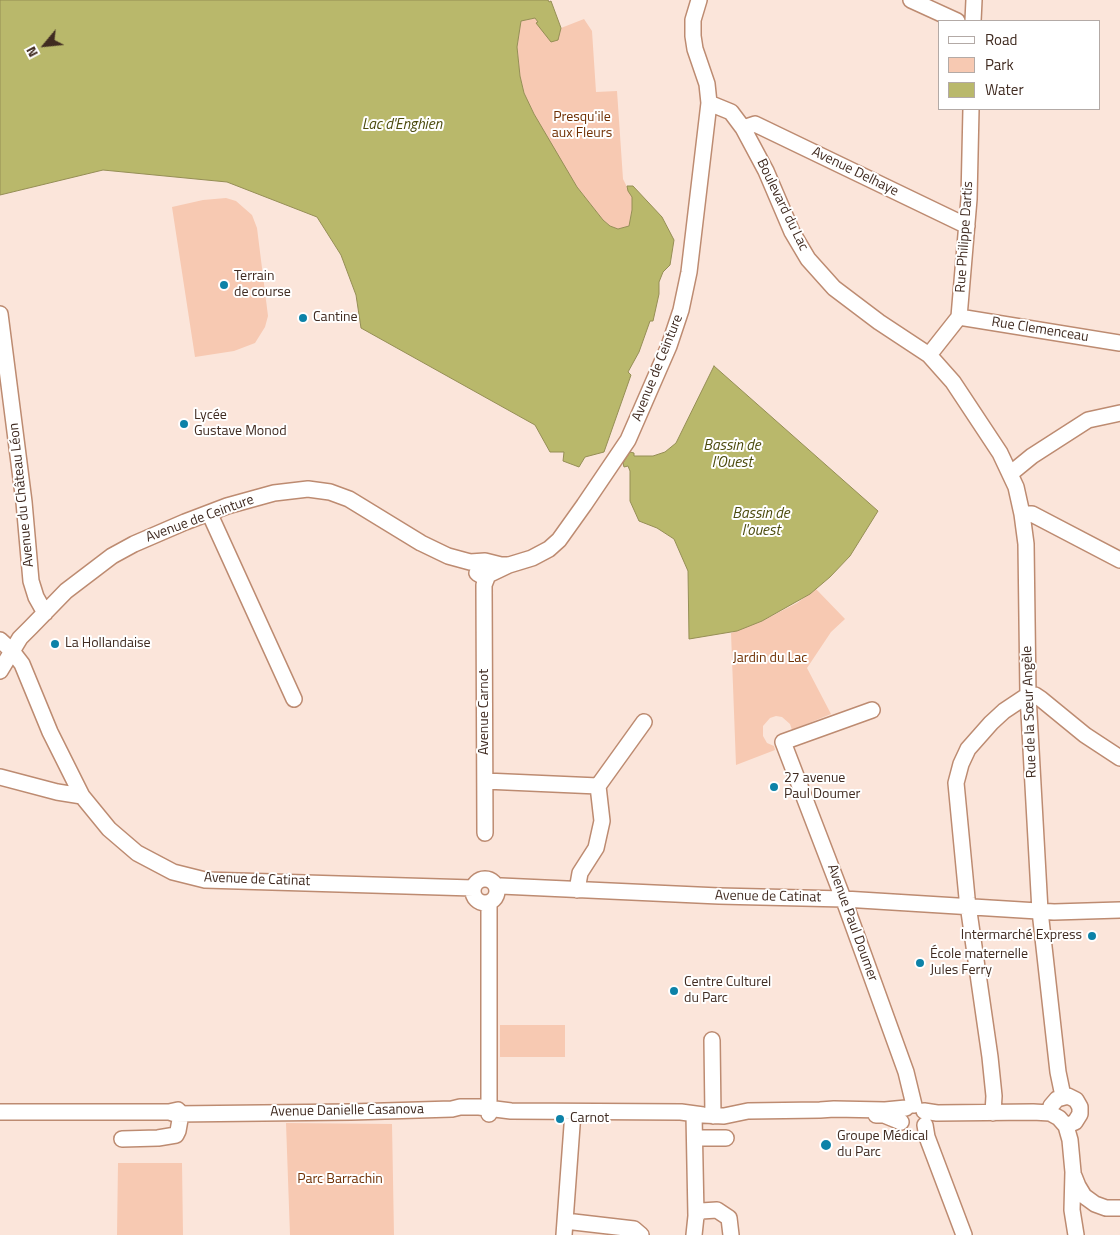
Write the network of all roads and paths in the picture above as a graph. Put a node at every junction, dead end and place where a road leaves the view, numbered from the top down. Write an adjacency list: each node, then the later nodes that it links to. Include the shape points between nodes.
1 (699, 0): 6 (street, via 693,20 693,36 707,84)
2 (911, 0): 4 (street)
3 (974, 0): 5 (street)
4 (955, 20)
5 (973, 20)
6 (708, 110): 8 (street); 19 (street, Avenue de Ceinture, via 684,296 669,346 632,433 559,540 539,555)
7 (971, 110): 9 (street, Rue Philippe Dartis)
8 (740, 124): 9 (street, Avenue Delhaye, via 756,124); 13 (street, Boulevard du Lac, via 808,259 834,288)
9 (967, 226): 10 (street, Rue Philippe Dartis)
10 (959, 317): 12 (street, Rue Clemenceau); 13 (street)
11 (1, 324): 20 (street, Avenue du Château Léon, via 31,581)
12 (1120, 343)
13 (929, 355): 15 (street, Rue de la Sœur Angèle, via 953,382 1000,453)
14 (1120, 413): 15 (street, via 1088,420)
15 (1010, 474): 16 (street, Rue de la Sœur Angèle)
16 (1022, 514): 18 (street, via 1032,514); 24 (street, Rue de la Sœur Angèle, via 1026,544)
17 (212, 518): 19 (street, Avenue de Ceinture, via 286,496 328,496 442,560); 20 (street, Avenue de Ceinture, via 128,554 96,574); 25 (street)
18 (1120, 560)
19 (483, 570): 20 (street, Avenue de Ceinture, via 421,543 340,495 321,490 287,491 216,510 134,544 78,581); 30 (street, Avenue Carnot)
20 (45, 614): 22 (street, Avenue de Ceinture, via 20,638)
21 (0, 640): 22 (street)
22 (12, 651): 23 (street, Avenue de Ceinture); 32 (street, Avenue de Catinat, via 22,664 50,732)
23 (0, 671)
24 (1028, 696): 28 (street, via 1040,698 1085,735); 39 (street, via 991,723 968,749 961,764 956,783); 41 (street, Rue de la Sœur Angèle)
25 (294, 699)
26 (872, 710): 37 (street, Avenue Paul Doumer, via 783,742)
27 (644, 722): 31 (street)
28 (1120, 758)
29 (0, 777): 32 (street)
30 (485, 781): 31 (street); 33 (street, Avenue Carnot)
31 (598, 786): 36 (street, via 602,821 596,848 580,873)
32 (82, 796): 35 (street, Avenue de Catinat, via 109,829 138,853 173,872 205,880)
33 (485, 833)
34 (497, 887): 35 (street, Avenue de Catinat, via 487,878 478,880); 36 (street, Avenue de Catinat); 38 (street, via 496,898)
35 (473, 888): 38 (street, via 474,897)
36 (577, 890): 37 (street, Avenue de Catinat)
37 (844, 899): 39 (street, Avenue de Catinat); 52 (street, Avenue Paul Doumer, via 906,1072)
38 (488, 903): 44 (street)
39 (969, 907): 41 (street, Avenue de Catinat); 50 (street, via 990,1057)
40 (1120, 910): 41 (street, Avenue de Catinat)
41 (1040, 911): 43 (street, Rue de la Sœur Angèle)
42 (712, 1040): 47 (street)
43 (1063, 1096): 51 (street, via 1053,1102); 53 (street, via 1072,1097 1080,1107 1078,1118)
44 (489, 1111): 46 (street, Avenue Danielle Casanova); 48 (street, Avenue Danielle Casanova, via 174,1110)
45 (2, 1112): 48 (street, Avenue Danielle Casanova)
46 (573, 1112): 49 (street, Avenue Danielle Casanova); 60 (street)
47 (713, 1112): 49 (street, Avenue Danielle Casanova, via 689,1109); 52 (street, Avenue Danielle Casanova, via 834,1109)
48 (175, 1113): 56 (street, via 176,1135)
49 (687, 1113): 54 (street)
50 (993, 1113): 51 (street, Avenue Danielle Casanova); 52 (street, Avenue Danielle Casanova)
51 (1050, 1113): 53 (street)
52 (914, 1114): 64 (street, Avenue Paul Doumer, via 927,1137)
53 (1066, 1126): 57 (street)
54 (695, 1138): 55 (street); 59 (street)
55 (726, 1138)
56 (122, 1139)
57 (1073, 1172): 58 (street, via 1078,1186 1090,1201 1100,1206); 65 (street, via 1072,1210)
58 (1120, 1208)
59 (696, 1216): 62 (street); 63 (street, via 701,1211 717,1210 729,1218)
60 (565, 1228): 61 (street, via 634,1229)
61 (641, 1235)
62 (694, 1235)
63 (731, 1235)
64 (964, 1235)
65 (1076, 1235)

